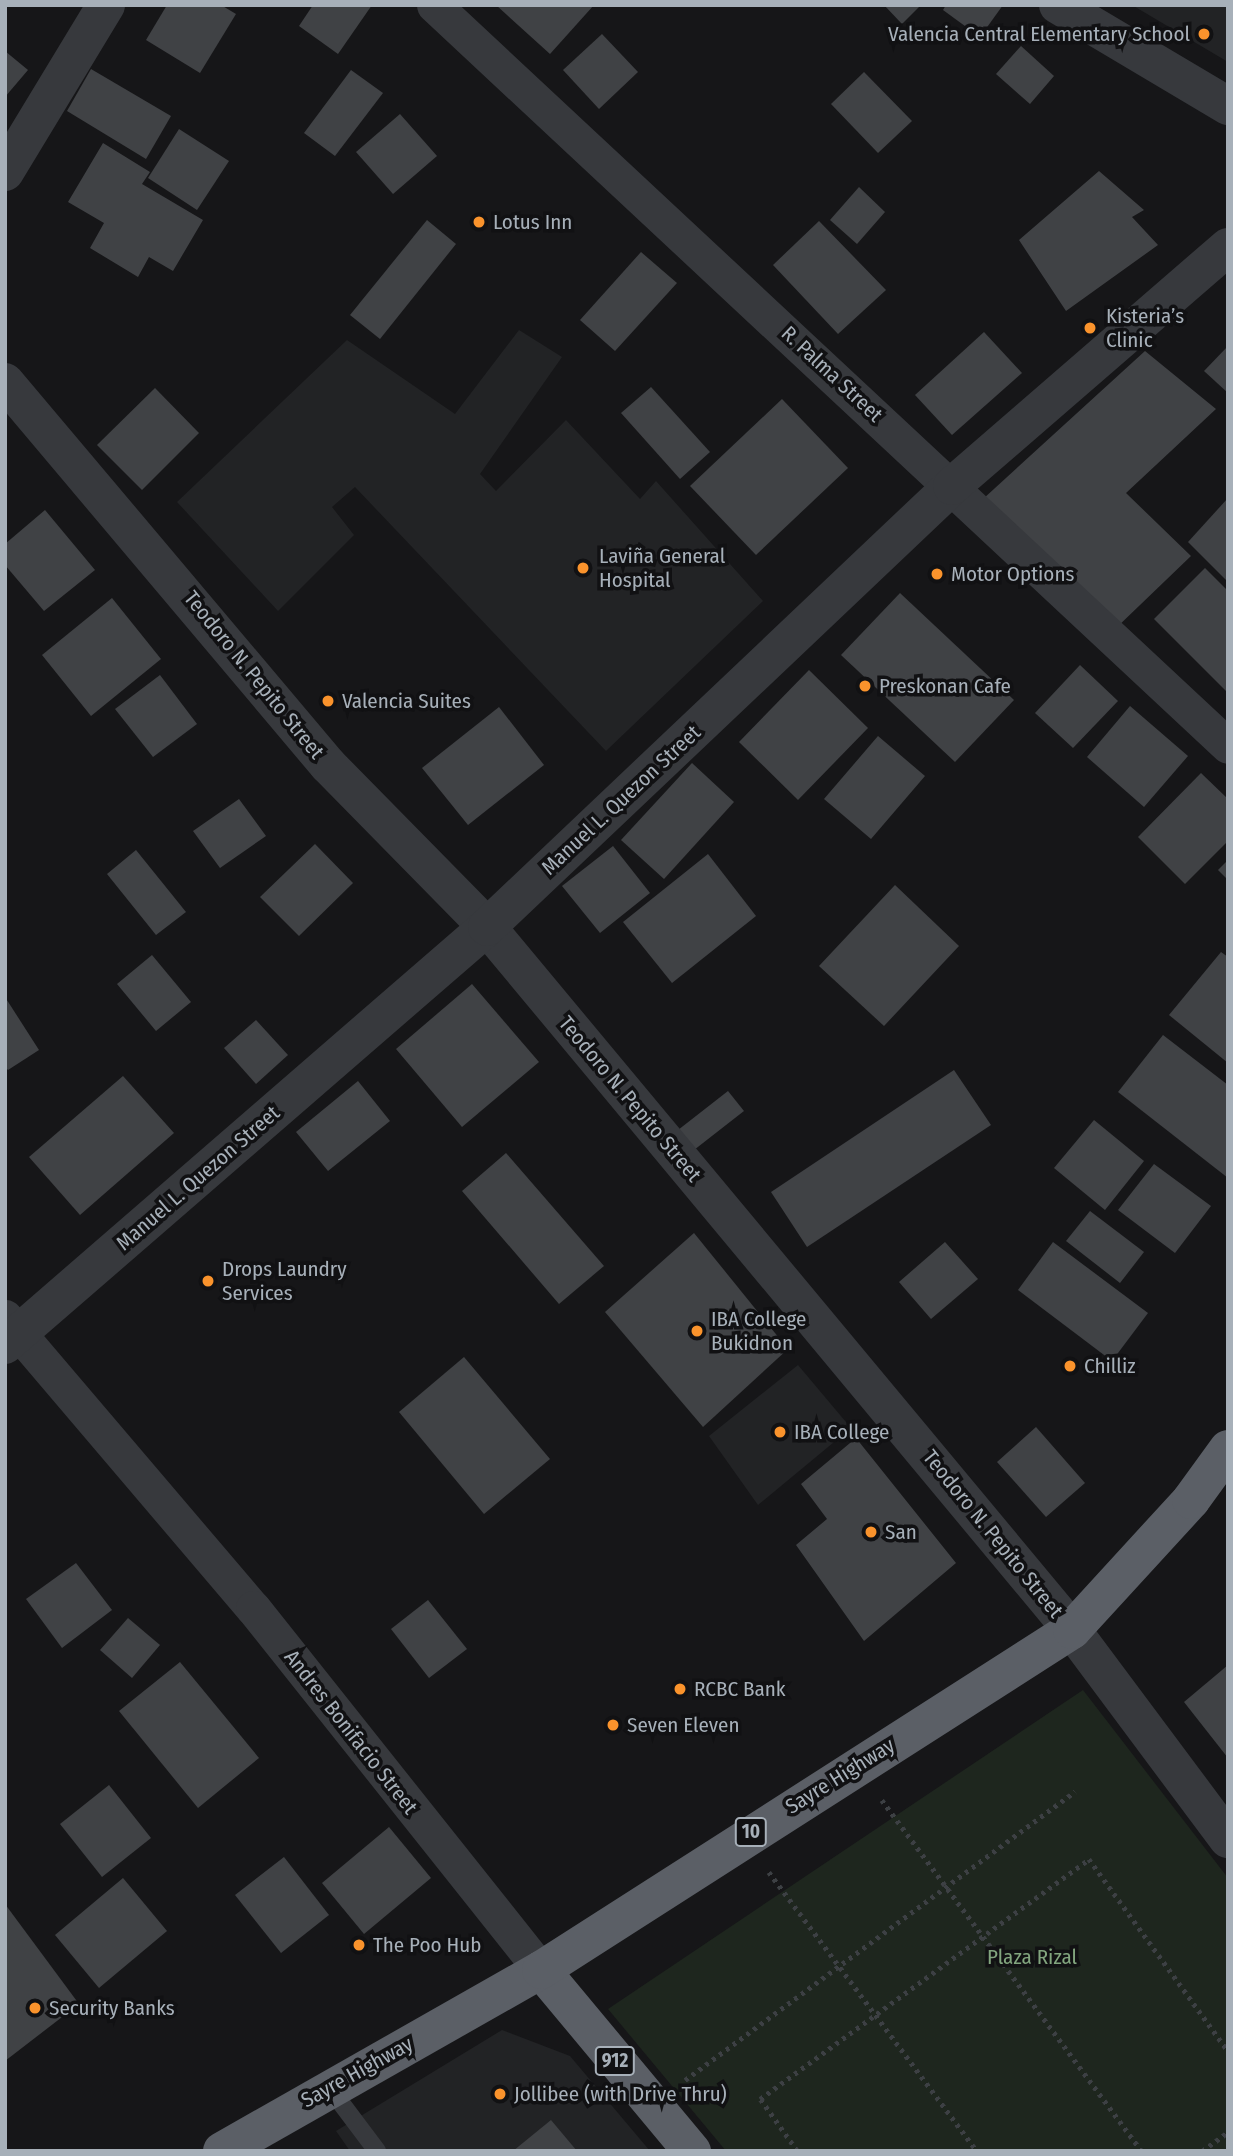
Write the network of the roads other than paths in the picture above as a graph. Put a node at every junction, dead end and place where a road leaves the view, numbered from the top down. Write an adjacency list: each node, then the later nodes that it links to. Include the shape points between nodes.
1 (106, 5): 5 (street)
2 (434, 5): 8 (street, R. Palma Street)
3 (1058, 5): 4 (street)
4 (1228, 106)
5 (5, 172)
6 (1228, 247): 8 (street, Manuel L. Quezon Street)
7 (5, 382): 10 (street, Teodoro N. Pepito Street, via 327,765)
8 (952, 486): 9 (street, R. Palma Street); 10 (street, Manuel L. Quezon Street)
9 (1228, 746)
10 (487, 927): 11 (street, Manuel L. Quezon Street); 13 (street, Teodoro N. Pepito Street)
11 (10, 1332): 15 (street, Andres Bonifacio Street, via 262,1619)
12 (1228, 1449): 13 (highway, Sayre Highway / 10, via 1191,1500)
13 (1072, 1630): 14 (street, Teodoro N. Pepito Street); 15 (highway, Sayre Highway / 10)
14 (1228, 1839)
15 (541, 1970): 16 (highway, Sayre Highway / 10); 19 (highway, Andres Bonifacio Street / 912)
16 (329, 2087): 17 (highway, Sayre Highway / 10); 18 (lane)
17 (222, 2151)
18 (377, 2151)
19 (692, 2151)

